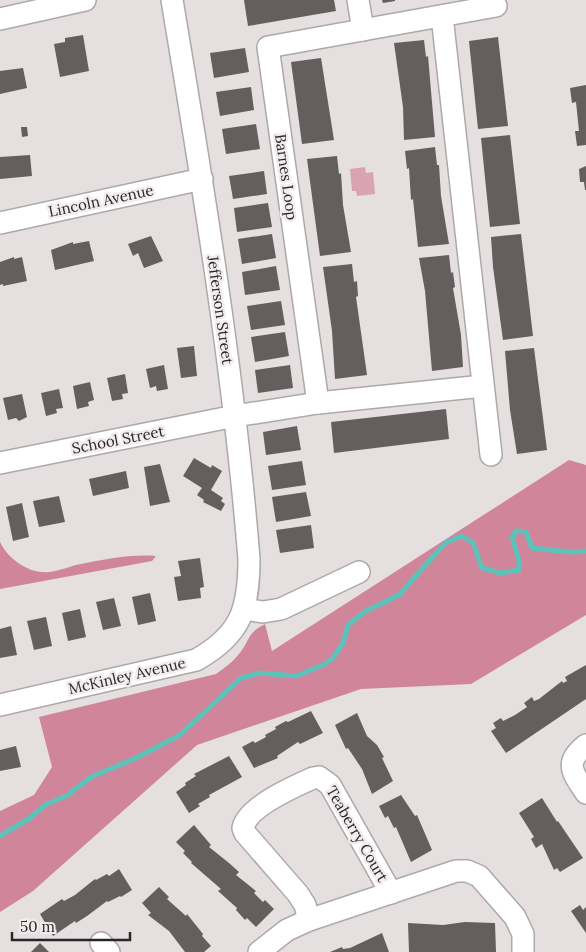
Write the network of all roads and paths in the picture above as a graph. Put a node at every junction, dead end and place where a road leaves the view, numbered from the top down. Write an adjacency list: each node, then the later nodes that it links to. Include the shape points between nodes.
1 (85, 0): 6 (street)
2 (172, 0): 8 (street, Jefferson Street)
3 (358, 0): 7 (street)
4 (496, 6): 5 (street, Barnes Loop)
5 (442, 16): 7 (street, Barnes Loop); 10 (street)
6 (0, 19)
7 (363, 30): 11 (street, Barnes Loop, via 268,47)
8 (202, 179): 9 (street, Lincoln Avenue); 12 (street, Jefferson Street)
9 (0, 223)
10 (483, 386): 11 (street); 13 (street)
11 (318, 403): 12 (street)
12 (235, 416): 14 (street, School Street); 16 (street, Jefferson Street, via 249,560 249,581)
13 (491, 455)
14 (0, 463)
15 (359, 572): 16 (street, via 281,609)
16 (242, 615): 17 (street, McKinley Avenue, via 231,634 216,649 196,660)
17 (0, 705)
18 (586, 745): 19 (street, via 573,758 571,765)
19 (586, 793)
20 (391, 893): 21 (street); 21 (street, Teaberry Court, via 330,785 319,777 313,778 273,798 249,817 243,828 298,894); 23 (street, via 456,871 467,871 478,876 518,921 523,934)
21 (309, 920): 22 (street, via 288,930)
22 (259, 952)
23 (523, 952)

